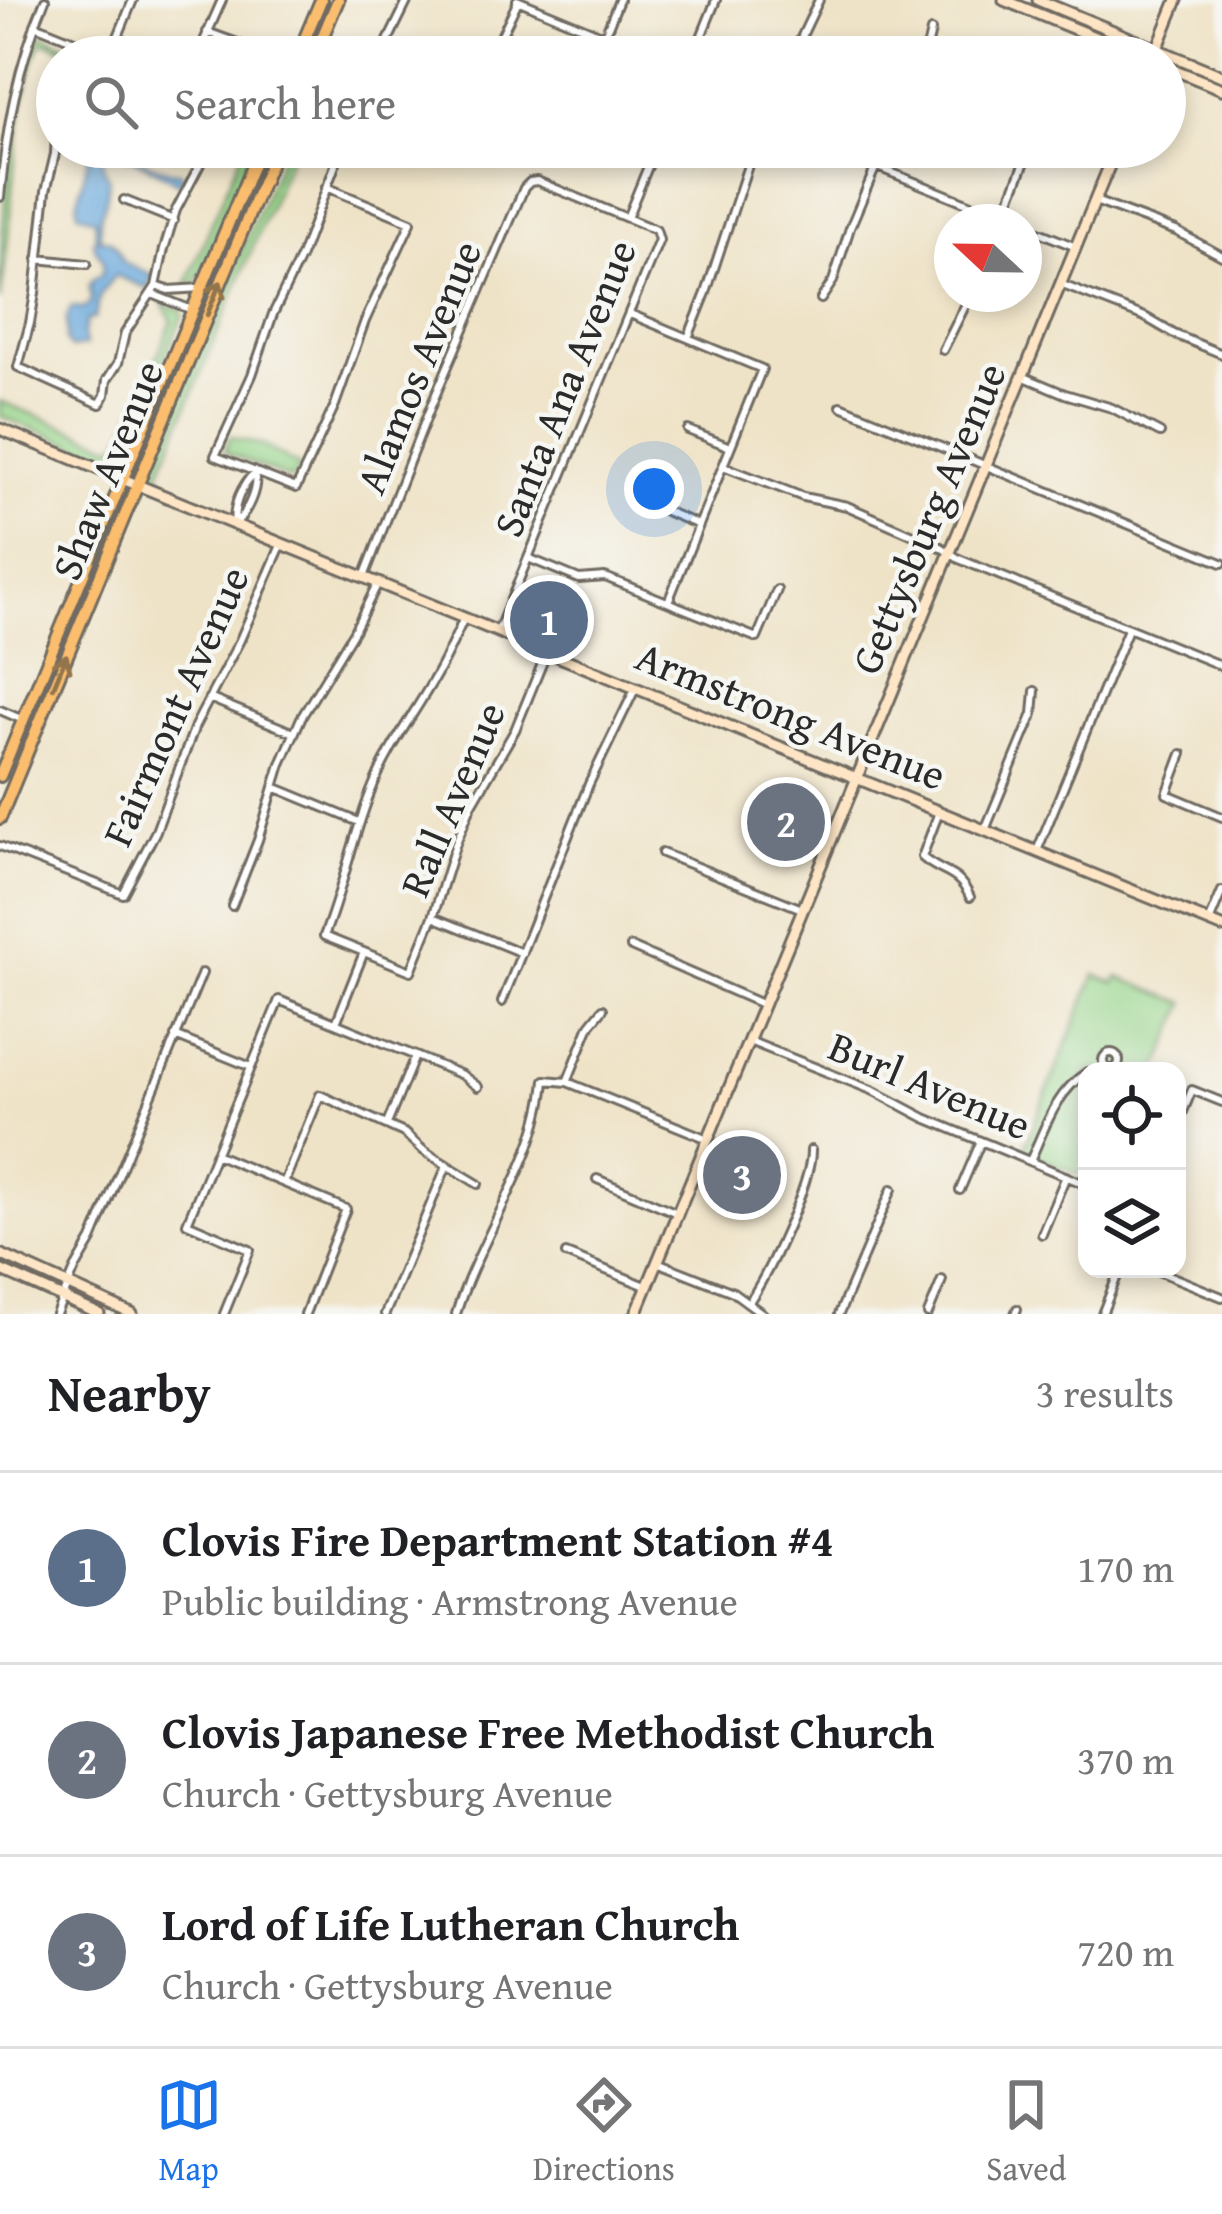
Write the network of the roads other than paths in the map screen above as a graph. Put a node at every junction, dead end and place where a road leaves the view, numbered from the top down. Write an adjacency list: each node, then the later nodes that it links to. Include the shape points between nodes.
1 (45, 0): 14 (street)
2 (134, 0): 18 (street)
3 (222, 0): 16 (street)
4 (320, 0): 21 (main road)
5 (338, 0): 22 (main road)
6 (408, 0): 23 (street)
7 (518, 0): 24 (street); 25 (street)
8 (619, 0): 25 (street)
9 (716, 0): 26 (street)
10 (819, 0): 27 (street)
11 (1004, 0): 29 (street)
12 (1038, 0): 30 (street)
13 (1177, 0): 31 (street)
14 (35, 25): 17 (street); 47 (street, via 12,100)
15 (931, 31): 28 (street)
16 (207, 32): 19 (street); 20 (street)
17 (62, 36)
18 (120, 36)
19 (205, 36)
20 (218, 36)
21 (305, 36)
22 (323, 36)
23 (390, 36)
24 (500, 36)
25 (604, 36)
26 (701, 36)
27 (802, 36)
28 (930, 36)
29 (1092, 36)
30 (1118, 36)
31 (1163, 36)
32 (1186, 63): 34 (street)
33 (1186, 74): 35 (street)
34 (1222, 76)
35 (1222, 89)
36 (52, 168): 59 (street)
37 (198, 168): 55 (street)
38 (258, 168): 62 (main road, Shaw Avenue)
39 (260, 168): 81 (main road, Shaw Avenue, one-way to 39)
40 (334, 168): 48 (street)
41 (647, 168): 54 (street, Santa Ana Avenue)
42 (747, 168): 68 (street)
43 (876, 168): 64 (street)
44 (882, 168): 52 (street)
45 (1023, 168): 53 (street)
46 (1108, 168): 51 (street, Gettysburg Avenue)
47 (1, 184): 49 (street)
48 (326, 187): 79 (street, via 214,456); 79 (street, via 412,222 296,488)
49 (0, 197)
50 (124, 200): 55 (street)
51 (1095, 201): 57 (street, Gettysburg Avenue); 58 (street)
52 (965, 204)
53 (1008, 204)
54 (627, 218): 67 (street, Santa Ana Avenue, via 659,233); 89 (street, Alamos Avenue, via 537,182 524,188)
55 (174, 220): 63 (street)
56 (1042, 233): 57 (street)
57 (1076, 247): 61 (street, Gettysburg Avenue)
58 (1222, 256)
59 (38, 259): 60 (street); 63 (street, via 18,367 100,404 125,333)
60 (87, 264)
61 (1060, 284): 70 (street); 71 (street, Gettysburg Avenue)
62 (202, 288): 63 (street); 65 (main road, Shaw Avenue)
63 (154, 290): 65 (street)
64 (821, 299)
65 (192, 310): 80 (main road, Shaw Avenue)
66 (962, 312): 69 (street)
67 (630, 314): 68 (street); 87 (street, Santa Ana Avenue)
68 (688, 338): 76 (street, via 762,369)
69 (943, 350)
70 (1222, 354)
71 (1022, 376): 75 (street); 78 (street, Gettysburg Avenue)
72 (841, 406): 78 (street)
73 (0, 428): 80 (street, Armstrong Avenue)
74 (688, 430): 76 (street)
75 (1160, 433)
76 (730, 447): 77 (street)
77 (723, 466): 84 (street); 86 (street, via 848,506)
78 (985, 466): 86 (street, Gettysburg Avenue); 88 (street)
79 (255, 472): 83 (street, Fairmont Avenue, via 233,511)
80 (124, 478): 81 (street, Armstrong Avenue); 102 (main road, Shaw Avenue)
81 (137, 484): 83 (street, Armstrong Avenue); 105 (main road, Shaw Avenue, one-way to 81)
82 (658, 508): 84 (street)
83 (235, 524): 85 (street, Armstrong Avenue)
84 (700, 525): 92 (street)
85 (282, 543): 89 (street, Armstrong Avenue); 100 (street, Fairmont Avenue)
86 (950, 553): 94 (street); 107 (street, Gettysburg Avenue)
87 (528, 558): 92 (street); 95 (street, Santa Ana Avenue)
88 (1222, 563)
89 (364, 577): 90 (street, Armstrong Avenue)
90 (378, 583): 93 (street, Armstrong Avenue); 103 (street)
91 (777, 590): 92 (street, via 757,638)
92 (668, 602)
93 (464, 618): 95 (street, Armstrong Avenue); 112 (street)
94 (1128, 629): 97 (street); 115 (street)
95 (498, 631): 96 (street, Armstrong Avenue)
96 (548, 651): 98 (street, Armstrong Avenue); 121 (street, Rall Avenue, via 471,806)
97 (1222, 666)
98 (636, 687): 107 (street, Armstrong Avenue); 126 (street)
99 (1035, 691): 113 (street)
100 (208, 698): 103 (street); 114 (street, Fairmont Avenue, via 123,894)
101 (0, 710): 102 (street)
102 (23, 720): 105 (main road); 106 (main road, Shaw Avenue)
103 (295, 733): 108 (street)
104 (1182, 754): 110 (street, via 1167,794)
105 (22, 763): 111 (main road, Shaw Avenue)
106 (0, 776)
107 (856, 778): 109 (street, Armstrong Avenue); 120 (street, Gettysburg Avenue)
108 (273, 787): 112 (street); 119 (street)
109 (940, 812): 113 (street, Armstrong Avenue); 118 (street, via 922,857 953,873)
110 (1222, 817)
111 (0, 818)
112 (359, 822): 125 (street, via 324,936)
113 (985, 830): 115 (street, Armstrong Avenue)
114 (0, 846)
115 (1036, 851): 122 (street, Armstrong Avenue)
116 (662, 853): 120 (street)
117 (1222, 891): 122 (street)
118 (970, 897)
119 (232, 906)
120 (802, 909): 129 (street, Gettysburg Avenue)
121 (433, 916): 125 (street, Rall Avenue, via 410,971); 126 (street)
122 (1209, 922): 123 (street, Armstrong Avenue)
123 (1222, 927)
124 (631, 946): 129 (street)
125 (364, 952): 131 (street)
126 (522, 953): 128 (street)
127 (202, 973): 132 (street)
128 (502, 1002)
129 (764, 1004): 133 (street, Gettysburg Avenue)
130 (604, 1009): 137 (street)
131 (336, 1023): 134 (street); 135 (street, via 279,1000)
132 (175, 1036): 135 (street); 167 (street)
133 (748, 1041): 142 (street, Gettysburg Avenue); 143 (street, Burl Avenue)
134 (415, 1056): 138 (street); 141 (street)
135 (251, 1067): 145 (street)
136 (1078, 1079): 146 (street, via 1057,1101)
137 (567, 1082): 142 (street); 178 (street, via 545,1080 539,1118)
138 (478, 1088)
139 (1222, 1102): 140 (street, via 1192,1090)
140 (1186, 1104)
141 (387, 1124): 147 (street); 151 (street, via 320,1096)
142 (708, 1139): 157 (street, Gettysburg Avenue)
143 (980, 1141): 146 (street, Burl Avenue); 154 (street)
144 (811, 1150): 171 (street)
145 (215, 1154): 151 (street); 175 (street, via 187,1223 250,1250)
146 (1030, 1161): 148 (street, Burl Avenue)
147 (447, 1165): 152 (street); 177 (street)
148 (1066, 1176): 150 (street, Burl Avenue); 158 (street)
149 (597, 1180): 157 (street)
150 (1078, 1181)
151 (284, 1183): 156 (street)
152 (478, 1184)
153 (892, 1190): 181 (street)
154 (960, 1190)
155 (346, 1196): 156 (street)
156 (343, 1208): 176 (street)
157 (678, 1213): 162 (street, Gettysburg Avenue)
158 (1042, 1234)
159 (0, 1254): 161 (street)
160 (566, 1254): 168 (street)
161 (19, 1262): 163 (street); 167 (street)
162 (657, 1262): 168 (street, Gettysburg Avenue); 171 (street)
163 (0, 1267): 170 (street)
164 (1116, 1278): 183 (street)
165 (1176, 1278): 169 (street)
166 (942, 1280): 182 (street)
167 (68, 1285): 170 (street); 174 (street)
168 (647, 1286): 179 (street, Gettysburg Avenue)
169 (1222, 1297)
170 (63, 1298): 172 (street); 173 (street)
171 (749, 1302): 180 (street)
172 (56, 1314)
173 (99, 1314)
174 (132, 1314)
175 (224, 1314)
176 (305, 1314)
177 (385, 1314)
178 (456, 1314)
179 (636, 1314)
180 (763, 1314)
181 (839, 1314)
182 (928, 1314)
183 (1102, 1314)

